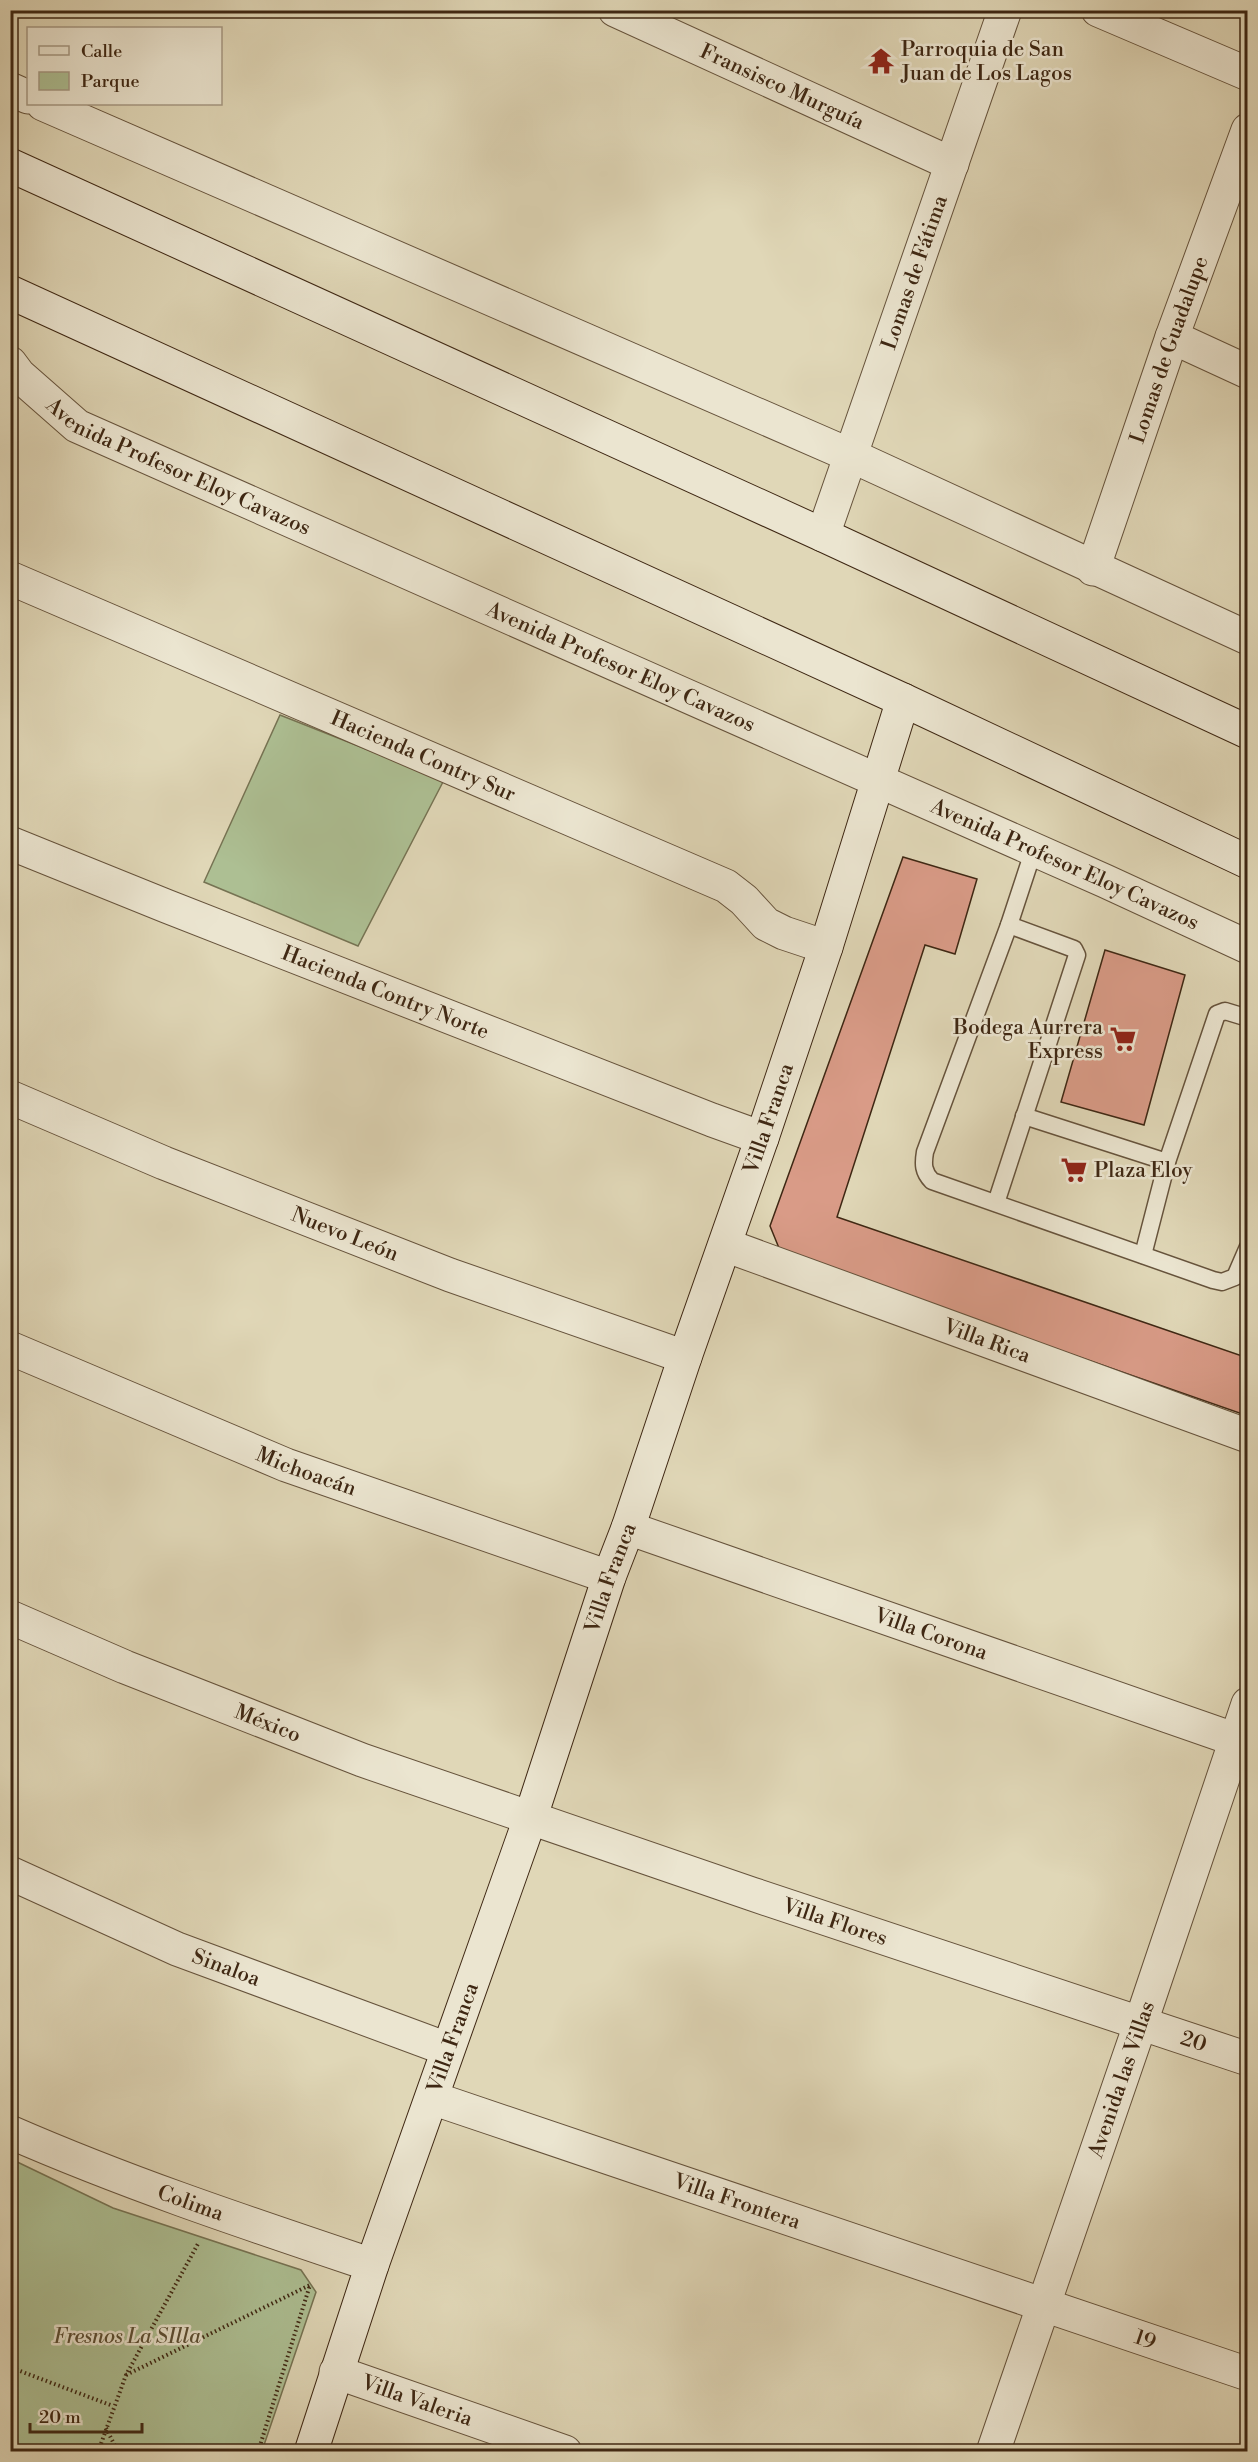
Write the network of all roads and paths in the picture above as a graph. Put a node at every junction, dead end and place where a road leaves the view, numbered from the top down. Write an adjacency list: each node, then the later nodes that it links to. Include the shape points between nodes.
1 (615, 10): 9 (street, Fransisco Murguía)
2 (1005, 10): 9 (street, Lomas de Fátima)
3 (1098, 10): 4 (street)
4 (1248, 74)
5 (10, 89): 6 (street)
6 (27, 97)
7 (46, 105): 15 (street)
8 (1248, 130): 12 (street, Lomas de Guadalupe)
9 (952, 164): 15 (street, Lomas de Fátima)
10 (10, 165): 16 (street)
11 (10, 292): 20 (street)
12 (1172, 337): 14 (street); 17 (street, Lomas de Guadalupe)
13 (10, 363): 22 (street, Avenida Profesor Eloy Cavazos, via 77,426)
14 (1248, 372)
15 (852, 456): 16 (street, Lomas de Fátima); 17 (street)
16 (824, 535): 21 (street)
17 (1093, 569): 19 (street)
18 (10, 578): 27 (street, Hacienda Contry Sur, via 726,886 766,924)
19 (1248, 638)
20 (903, 700): 22 (street, Villa Franca); 25 (street)
21 (1248, 732)
22 (878, 780): 24 (street, Avenida Profesor Eloy Cavazos); 27 (street, Villa Franca)
23 (10, 843): 32 (street, Hacienda Contry Norte)
24 (1034, 849): 26 (lane); 28 (street, Avenida Profesor Eloy Cavazos)
25 (1248, 862)
26 (1009, 925): 31 (lane, via 1077,952); 34 (lane, via 923,1165 932,1181)
27 (826, 947): 32 (street, Villa Franca)
28 (1248, 947)
29 (1248, 1018): 33 (lane, via 1225,1011 1217,1014)
30 (10, 1097): 39 (street, Nuevo León, via 164,1163 450,1275)
31 (1024, 1116): 33 (lane); 34 (lane)
32 (762, 1138): 35 (street, Villa Franca)
33 (1167, 1162): 37 (lane)
34 (996, 1203): 37 (lane)
35 (725, 1245): 39 (street, Villa Franca); 40 (street, Villa Rica)
36 (1248, 1247): 37 (lane, via 1235,1277 1222,1282)
37 (1143, 1255)
38 (10, 1348): 42 (street, Michoacán, via 285,1465)
39 (685, 1357): 41 (street, Villa Franca)
40 (1248, 1436)
41 (628, 1528): 42 (street, Villa Franca); 45 (street, Villa Corona)
42 (609, 1577): 46 (street, Villa Franca)
43 (10, 1617): 46 (street, México, via 125,1667 362,1760)
44 (1248, 1704): 45 (street, Avenida las Villas)
45 (1241, 1741): 48 (street, Avenida las Villas)
46 (531, 1816): 48 (street, Villa Flores, via 752,1894); 49 (street, Villa Franca)
47 (10, 1873): 49 (street, Sinaloa, via 177,1949)
48 (1142, 2022): 50 (street, 20); 55 (street, Avenida las Villas)
49 (447, 2049): 51 (street, Villa Franca)
50 (1248, 2059)
51 (432, 2097): 54 (street, Villa Franca); 55 (street, Villa Frontera)
52 (10, 2132): 53 (street, Colima)
53 (215, 2213): 54 (street, Colima); 60 (path)
54 (372, 2265): 58 (street, Villa Franca)
55 (1043, 2306): 59 (street, 19); 68 (street, Avenida las Villas)
56 (10, 2343): 57 (path, via 15,2359)
57 (11, 2370): 61 (path)
58 (336, 2372): 66 (street, Villa Franca); 67 (street, Villa Valeria)
59 (1248, 2374)
60 (126, 2375): 61 (path); 65 (path, via 310,2285)
61 (113, 2406): 62 (path)
62 (105, 2427): 63 (path); 64 (path)
63 (98, 2451)
64 (118, 2451)
65 (258, 2451)
66 (311, 2451)
67 (565, 2451)
68 (993, 2451)

